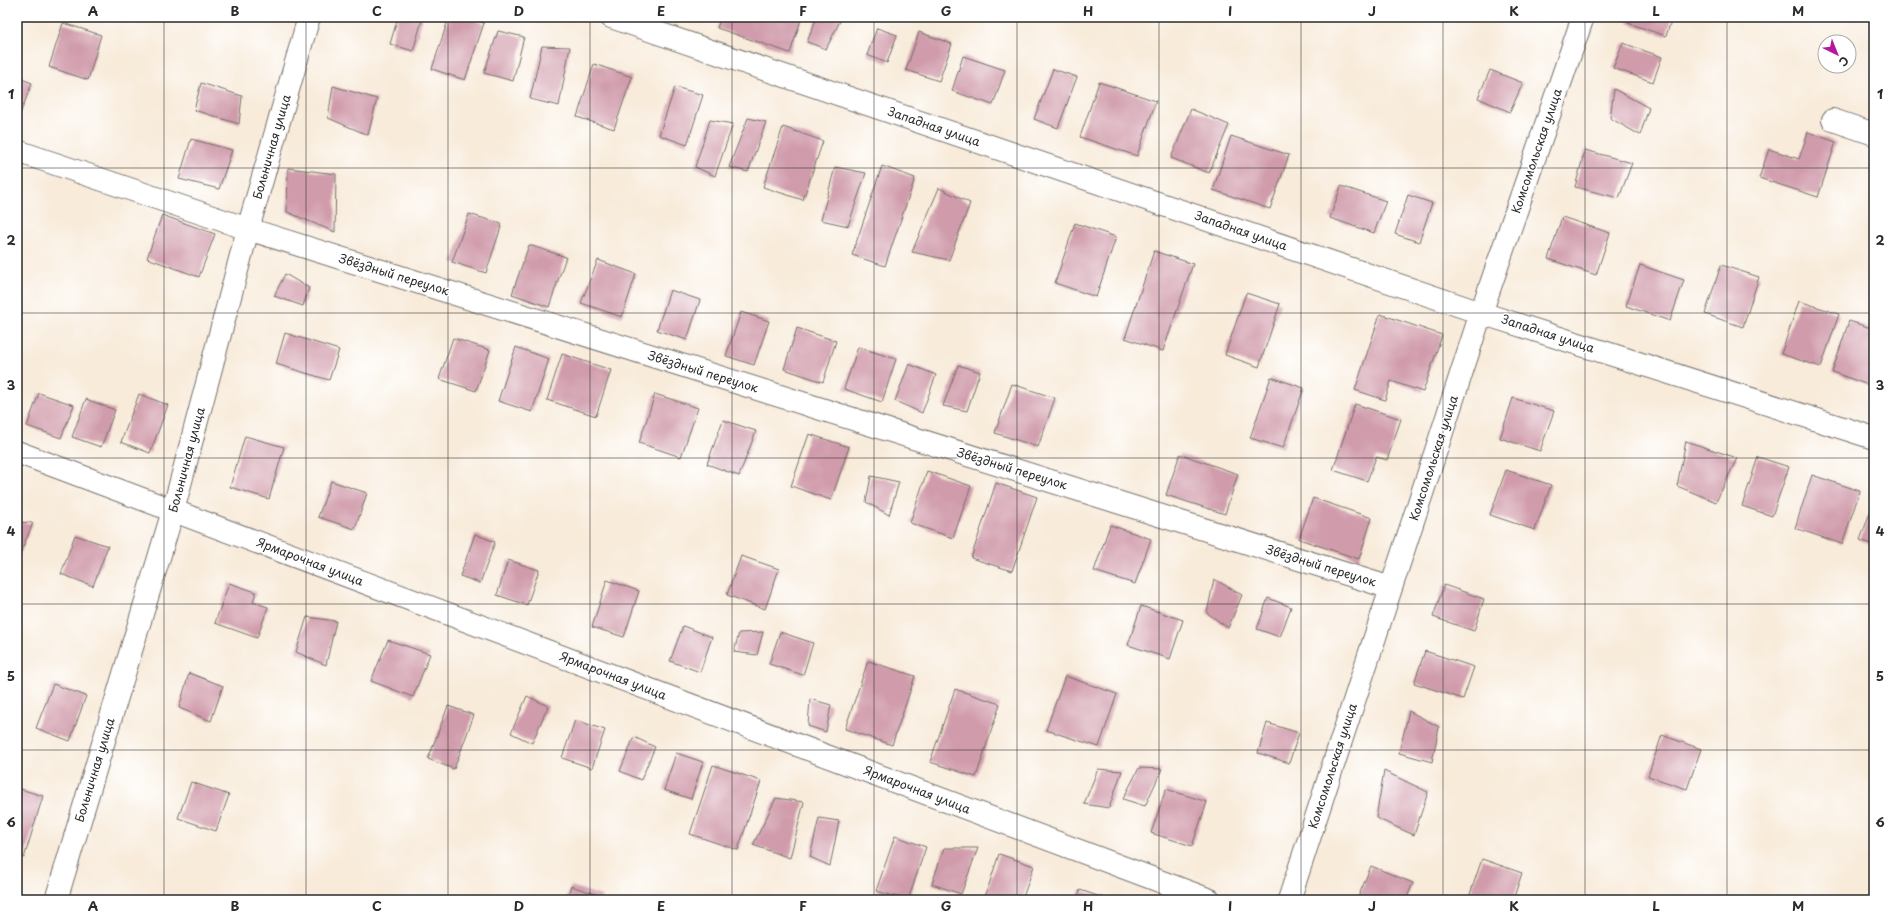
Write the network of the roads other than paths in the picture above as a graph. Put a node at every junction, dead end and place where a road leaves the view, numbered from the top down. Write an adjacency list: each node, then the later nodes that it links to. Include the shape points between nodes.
1 (309, 17): 7 (street, Больничная улица)
2 (611, 17): 8 (street, Западная улица)
3 (1583, 17): 8 (street, Комсомольская улица)
4 (1833, 120): 5 (street)
5 (1874, 134)
6 (17, 151): 7 (street, Звёздный переулок)
7 (248, 229): 11 (street, Больничная улица); 12 (street, Звёздный переулок)
8 (1481, 313): 9 (street, Западная улица); 12 (street, Комсомольская улица)
9 (1874, 438)
10 (17, 452): 11 (street, Ярмарочная улица)
11 (173, 511): 13 (street, Больничная улица); 14 (street, Ярмарочная улица)
12 (1391, 588): 15 (street, Комсомольская улица)
13 (56, 900)
14 (1210, 900)
15 (1289, 900)

